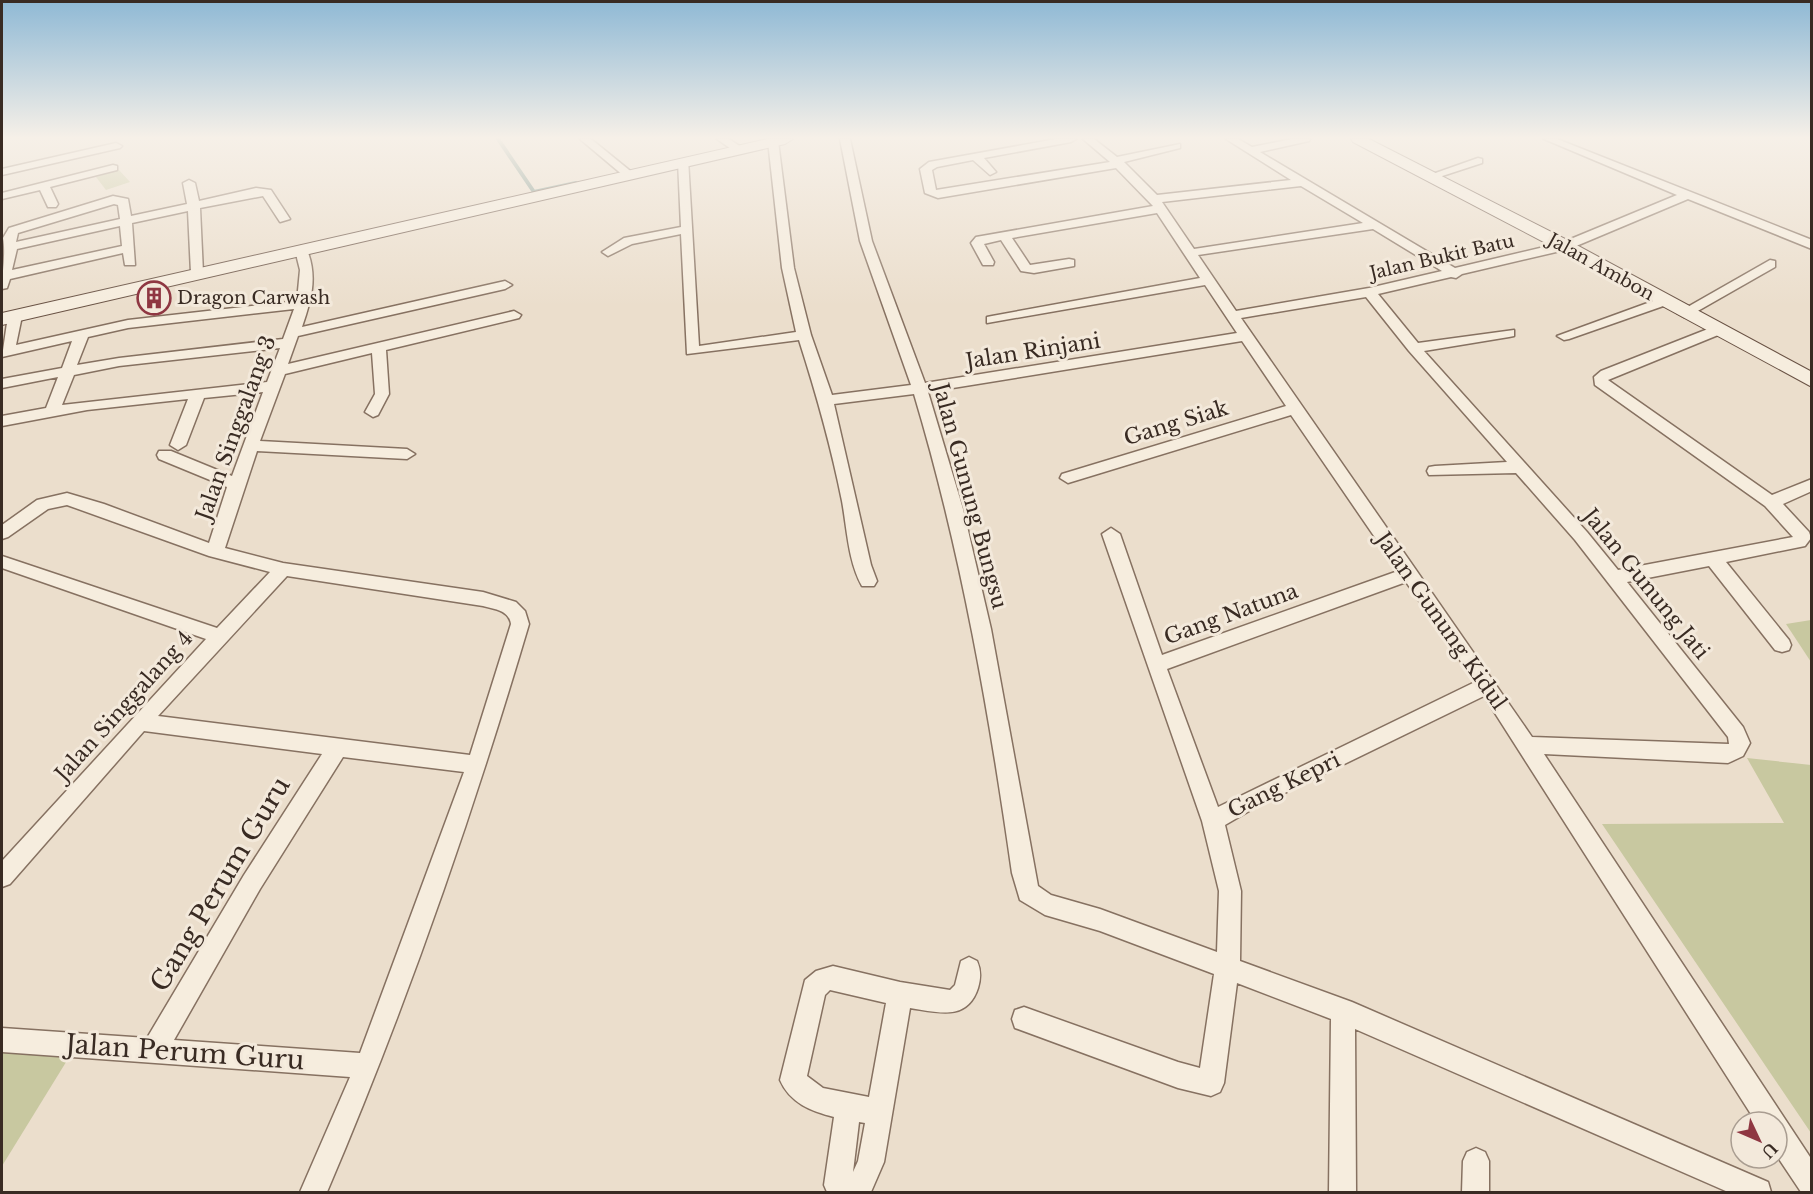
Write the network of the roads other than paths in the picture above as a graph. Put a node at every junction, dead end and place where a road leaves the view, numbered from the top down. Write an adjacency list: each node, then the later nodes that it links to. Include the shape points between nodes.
1 (48, 195): 14 (street)
2 (191, 195): 16 (street)
3 (245, 195): 16 (street)
4 (269, 195): 17 (street)
5 (539, 195): 26 (main road)
6 (685, 195): 20 (street)
7 (781, 195): 49 (street, via 782,232)
8 (854, 195): 60 (street, Jalan Gunung Bungsu, via 865,238)
9 (1147, 195): 15 (street, Jalan Gunung Kidul)
10 (1218, 195): 15 (street)
11 (1324, 195): 19 (street)
12 (1468, 195): 23 (main road, Jalan Ambon)
13 (1687, 195): 22 (street); 23 (street, Jalan Bukit Batu)
14 (52, 204)
15 (1156, 204): 21 (street); 28 (street, Jalan Gunung Kidul)
16 (194, 208): 18 (street); 33 (street)
17 (284, 219)
18 (127, 222): 24 (street); 24 (street, via 124,202 113,200 18,229 10,234); 25 (street)
19 (1376, 225): 28 (street); 34 (street)
20 (687, 229): 27 (street, via 628,242); 49 (street, via 692,351)
21 (1004, 235): 30 (street, via 977,242); 31 (street, via 1026,268)
22 (1812, 245)
23 (1565, 246): 34 (street, Jalan Bukit Batu); 39 (main road, Jalan Ambon)
24 (11, 247): 35 (street)
25 (129, 248): 29 (street); 35 (street)
26 (301, 250): 33 (main road); 40 (street, Jalan Singgalang 3, via 309,276)
27 (608, 252)
28 (1189, 253): 36 (street, Jalan Gunung Kidul)
29 (130, 262)
30 (988, 262)
31 (1069, 264)
32 (1770, 264): 41 (street)
33 (198, 273): 44 (main road)
34 (1456, 274): 38 (street, Jalan Bukit Batu)
35 (3, 280)
36 (1208, 280): 43 (street, Jalan Gunung Kidul); 45 (street)
37 (505, 285): 52 (street)
38 (1369, 292): 43 (street, Jalan Bukit Batu); 54 (street, Jalan Gunung Jati)
39 (1664, 301): 41 (main road, Jalan Ambon); 51 (street)
40 (303, 304): 48 (street, via 164,319); 52 (street, Jalan Singgalang 3)
41 (1684, 313): 46 (main road, Jalan Ambon)
42 (514, 315): 53 (street)
43 (1231, 316): 50 (street, Jalan Gunung Kidul)
44 (8, 317): 55 (street)
45 (992, 320)
46 (1718, 330): 58 (main road, Jalan Ambon); 74 (street, via 1606,374 1599,382)
47 (1509, 333): 54 (street)
48 (82, 334): 55 (street); 56 (street)
49 (804, 335): 62 (street)
50 (1245, 336): 60 (street, Jalan Rinjani); 63 (street, Jalan Gunung Kidul)
51 (1564, 336)
52 (291, 338): 56 (street); 57 (street, Jalan Singgalang 3)
53 (379, 348): 57 (street); 65 (street, via 382,394)
54 (1414, 348): 69 (street, Jalan Gunung Jati)
55 (5, 352)
56 (69, 370): 59 (street); 64 (street)
57 (276, 378): 61 (street); 67 (street, Jalan Singgalang 3)
58 (1812, 381)
59 (2, 383)
60 (920, 390): 62 (street, Jalan Rinjani); 94 (street, Jalan Gunung Bungsu, via 972,583 1006,752 1026,888 1037,900)
61 (198, 393): 64 (street); 73 (street, via 172,450)
62 (826, 400): 83 (street)
63 (1296, 408): 71 (street, Gang Siak); 81 (street, Jalan Gunung Kidul)
64 (53, 409): 66 (street)
65 (373, 412)
66 (2, 421)
67 (251, 446): 68 (street); 73 (street, Jalan Singgalang 3)
68 (408, 454)
69 (1520, 468): 70 (street); 82 (street, Jalan Gunung Jati)
70 (1435, 471)
71 (1068, 478)
72 (1812, 484): 74 (street)
73 (237, 485): 77 (street, Jalan Singgalang 3)
74 (1771, 502): 78 (street, via 1801,532 1799,542)
75 (2, 531): 77 (street, via 43,504 67,499)
76 (1111, 534): 86 (street)
77 (216, 552): 80 (street)
78 (1713, 558): 82 (street); 85 (street)
79 (2, 562): 84 (street)
80 (283, 569): 84 (street, Jalan Singgalang 4); 91 (street, via 483,599 516,610 520,624)
81 (1409, 573): 86 (street, Gang Natuna); 87 (street, Jalan Gunung Kidul)
82 (1613, 578): 89 (street, Jalan Gunung Jati, via 1740,743 1728,754)
83 (868, 581)
84 (219, 637): 88 (street, Jalan Singgalang 4)
85 (1782, 645)
86 (1157, 667): 92 (street, Gang Natuna)
87 (1488, 685): 89 (street, Jalan Gunung Kidul); 92 (street, Gang Kepri)
88 (140, 722): 90 (street); 93 (street, Jalan Singgalang 4)
89 (1527, 746): 103 (street, Jalan Gunung Kidul)
90 (337, 748): 91 (street); 100 (street, Gang Perum Guru, via 252,882)
91 (477, 765): 101 (street)
92 (1213, 820): 94 (street, Gang Kepri, via 1231,899)
93 (2, 878)
94 (1228, 967): 97 (street, Jalan Gunung Bungsu); 98 (street, Gang Kepri, via 1215,1035 1211,1083 1178,1075)
95 (969, 969): 96 (street, via 965,993 957,1000)
96 (900, 994): 102 (street, via 833,978 824,979 814,989 793,1080 799,1090 813,1098); 104 (street)
97 (1343, 1011): 111 (street); 113 (street, Jalan Gunung Bungsu)
98 (1024, 1019)
99 (2, 1040): 100 (street, Jalan Perum Guru)
100 (154, 1050): 101 (street, Jalan Perum Guru)
101 (368, 1066): 108 (street)
102 (848, 1106): 104 (street); 109 (street)
103 (1763, 1110)
104 (881, 1112): 110 (street, via 871,1162)
105 (1789, 1150): 107 (street)
106 (1476, 1161): 112 (street)
107 (1812, 1185)
108 (314, 1192)
109 (840, 1192)
110 (858, 1192)
111 (1342, 1192)
112 (1476, 1192)
113 (1758, 1192)

